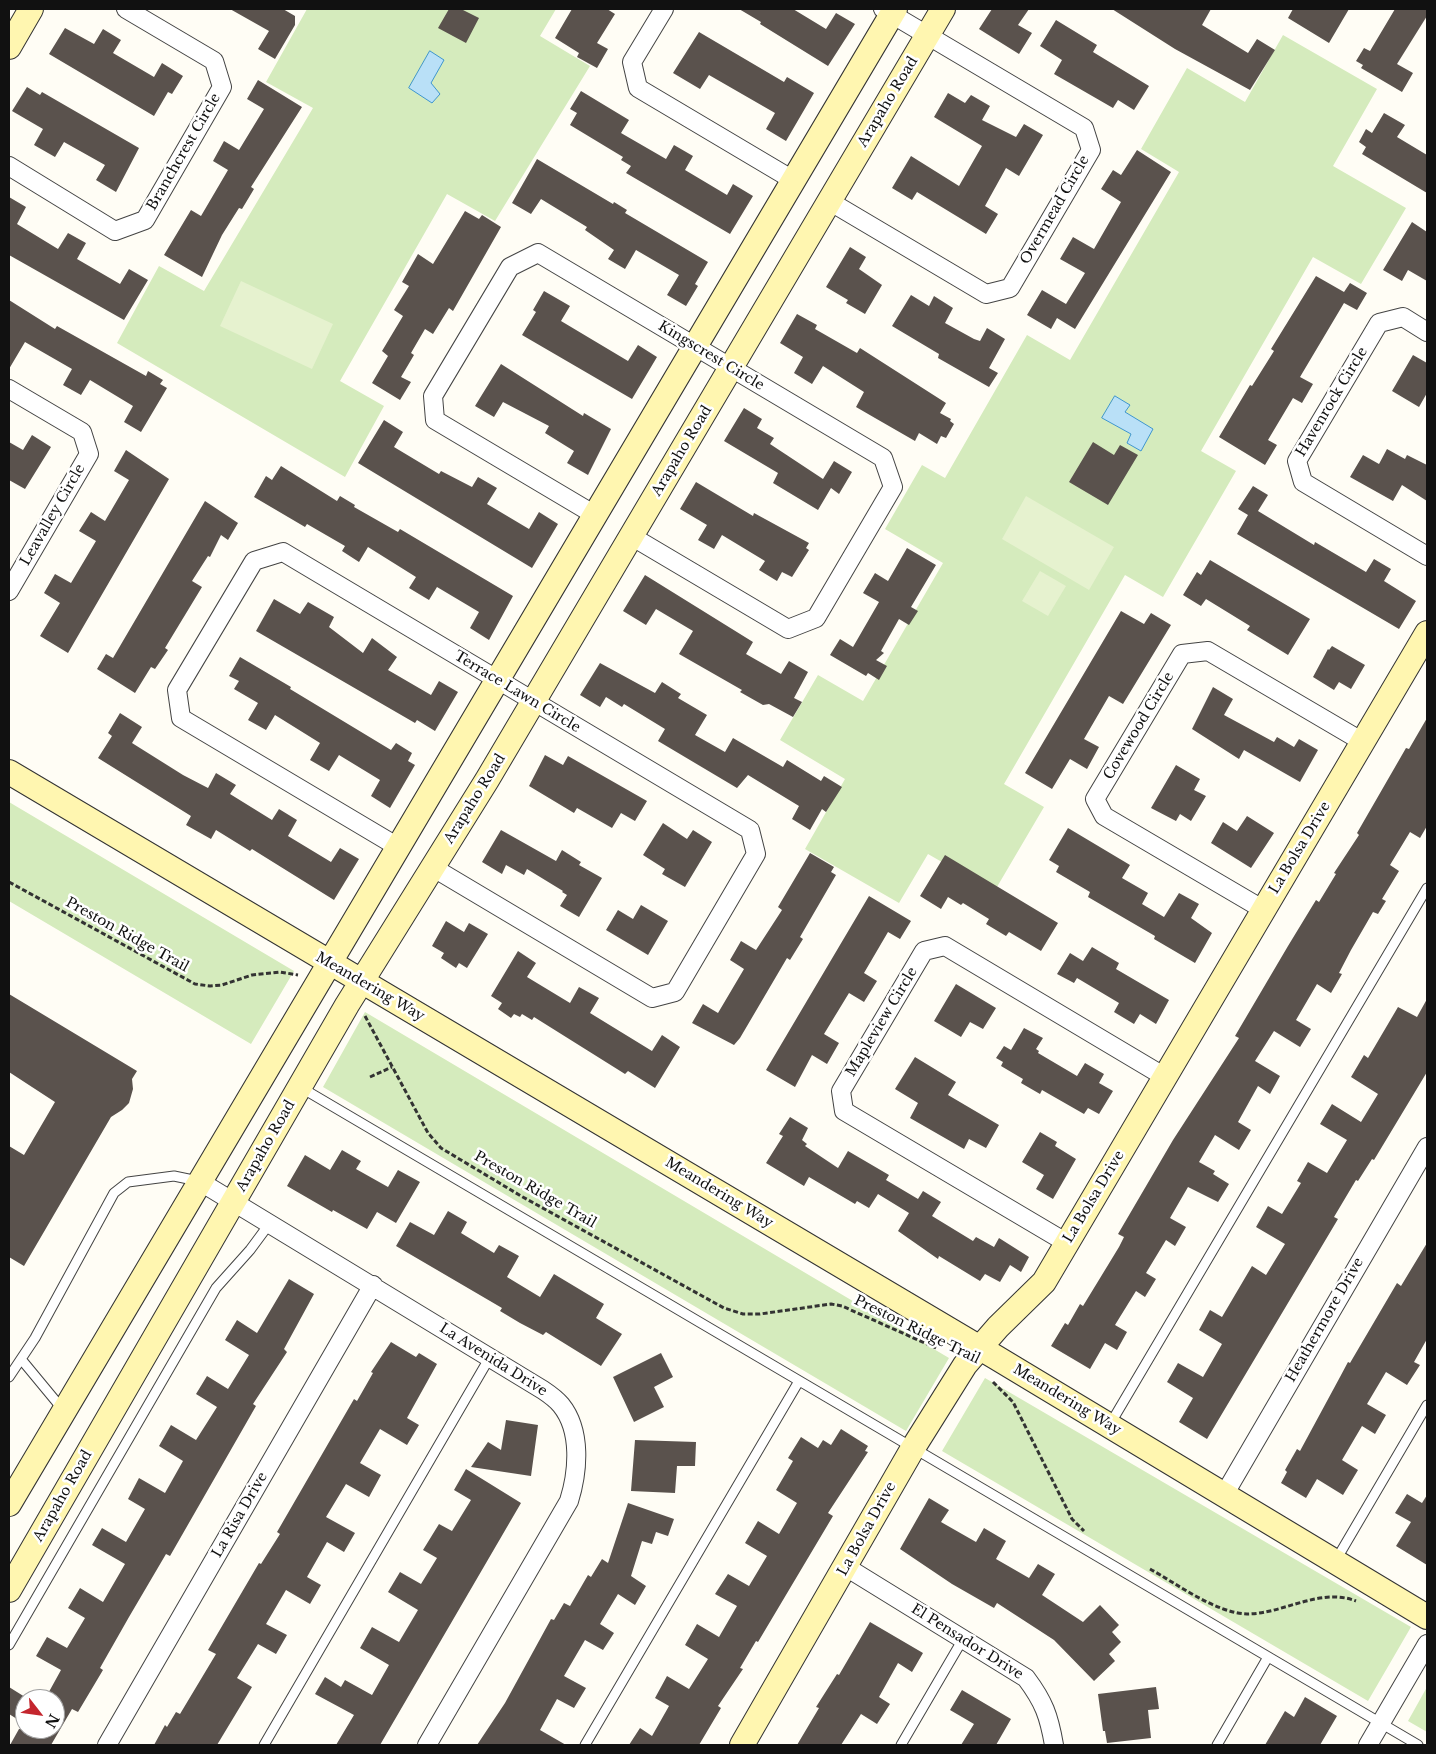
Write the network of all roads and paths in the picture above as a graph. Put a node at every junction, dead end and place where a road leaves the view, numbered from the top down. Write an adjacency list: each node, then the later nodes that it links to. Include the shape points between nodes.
1 (31, 9): 7 (main road)
2 (126, 9): 8 (street, Branchcrest Circle, via 214,61 222,87 145,220 116,232)
3 (664, 9): 9 (street, via 632,62 638,88)
4 (943, 9): 6 (main road, Arapaho Road)
5 (890, 11): 6 (street, Overmead Circle); 9 (main road)
6 (927, 35): 10 (main road, Arapaho Road); 10 (street, Overmead Circle, via 1084,128 1091,150 1010,288 986,294)
7 (9, 47)
8 (9, 166)
9 (794, 180): 12 (main road)
10 (829, 201): 13 (main road, Arapaho Road)
11 (1427, 332): 17 (street, Havenrock Circle, via 1403,317 1379,323 1297,461 1303,482)
12 (695, 346): 13 (street, Kingscrest Circle); 15 (main road); 15 (street, Kingscrest Circle, via 538,253 510,267 433,396 435,420)
13 (731, 368): 16 (main road, Arapaho Road); 16 (street, Kingscrest Circle, via 883,458 893,487 821,610 816,618 788,629)
14 (9, 389): 18 (street, Leavalley Circle, via 82,432 88,454)
15 (595, 515): 20 (main road)
16 (631, 536): 21 (main road, Arapaho Road)
17 (1427, 556)
18 (9, 592)
19 (1427, 633): 22 (main road, La Bolsa Drive)
20 (497, 680): 21 (street, Terrace Lawn Circle); 24 (main road); 24 (street, Terrace Lawn Circle, via 283,552 254,561 177,690 181,718)
21 (534, 701): 25 (main road, Arapaho Road); 25 (street, Terrace Lawn Circle, via 750,830 756,854 674,992 652,998)
22 (1362, 742): 28 (main road, La Bolsa Drive); 28 (street, Covewood Circle, via 1208,651 1182,654 1095,799 1104,816)
23 (9, 772): 29 (main road, Meandering Way)
24 (398, 847): 29 (main road)
25 (432, 867): 31 (main road, Arapaho Road)
26 (9, 882): 30 (path, Preston Ridge Trail, via 195,984 210,986 252,975 280,972)
27 (1427, 888): 50 (lane)
28 (1264, 910): 34 (main road, La Bolsa Drive)
29 (330, 963): 31 (main road, Meandering Way); 38 (main road)
30 (298, 975)
31 (361, 982): 36 (main road, Arapaho Road); 43 (main road, Meandering Way)
32 (366, 1017): 33 (path, Preston Ridge Trail)
33 (392, 1067): 35 (path); 43 (path, Preston Ridge Trail, via 428,1133 441,1148 724,1308 743,1314 760,1314 831,1304 842,1306 938,1349)
34 (1165, 1077): 41 (main road, La Bolsa Drive); 41 (street, Mapleview Circle, via 945,946 924,951 841,1091 844,1111)
35 (370, 1078)
36 (299, 1086): 39 (main road, Arapaho Road); 47 (lane)
37 (1427, 1146): 52 (street, Heathermore Drive)
38 (199, 1181): 39 (street, La Avenida Drive); 45 (lane, via 174,1176 128,1182 114,1193); 49 (main road)
39 (234, 1202): 40 (street, La Avenida Drive); 58 (main road, Arapaho Road)
40 (270, 1223): 42 (street, La Avenida Drive); 63 (lane, via 216,1288)
41 (1067, 1243): 43 (main road, La Bolsa Drive, via 1044,1282)
42 (373, 1285): 44 (street, La Avenida Drive); 66 (street, La Risa Drive)
43 (973, 1356): 50 (main road, Meandering Way); 51 (main road, La Bolsa Drive); 54 (path, Preston Ridge Trail, via 988,1378 1013,1402 1072,1520)
44 (490, 1357): 67 (lane); 68 (street, La Avenida Drive, via 561,1405 571,1425 576,1451 575,1482 569,1501)
45 (21, 1359): 46 (lane); 49 (lane)
46 (9, 1377)
47 (799, 1381): 51 (lane); 69 (lane)
48 (1427, 1405): 55 (lane)
49 (64, 1411): 53 (main road)
50 (1109, 1426): 52 (main road, Meandering Way)
51 (913, 1448): 56 (main road, La Bolsa Drive); 64 (lane)
52 (1224, 1495): 55 (main road, Meandering Way)
53 (9, 1504)
54 (1091, 1536)
55 (1335, 1562): 60 (main road, Meandering Way)
56 (846, 1567): 61 (street, El Pensador Drive); 70 (main road, La Bolsa Drive)
57 (1147, 1568): 59 (path, via 1229,1611 1247,1614 1334,1597)
58 (9, 1590)
59 (1364, 1604)
60 (1427, 1617)
61 (963, 1639): 71 (lane); 72 (street, El Pensador Drive, via 1026,1678 1041,1698 1049,1717)
62 (1427, 1644): 65 (street)
63 (9, 1645)
64 (1268, 1657): 65 (lane); 73 (lane)
65 (1381, 1723): 74 (street); 75 (lane)
66 (107, 1745)
67 (264, 1745)
68 (427, 1745)
69 (585, 1745)
70 (742, 1745)
71 (901, 1745)
72 (1054, 1745)
73 (1217, 1745)
74 (1368, 1745)
75 (1418, 1745)

